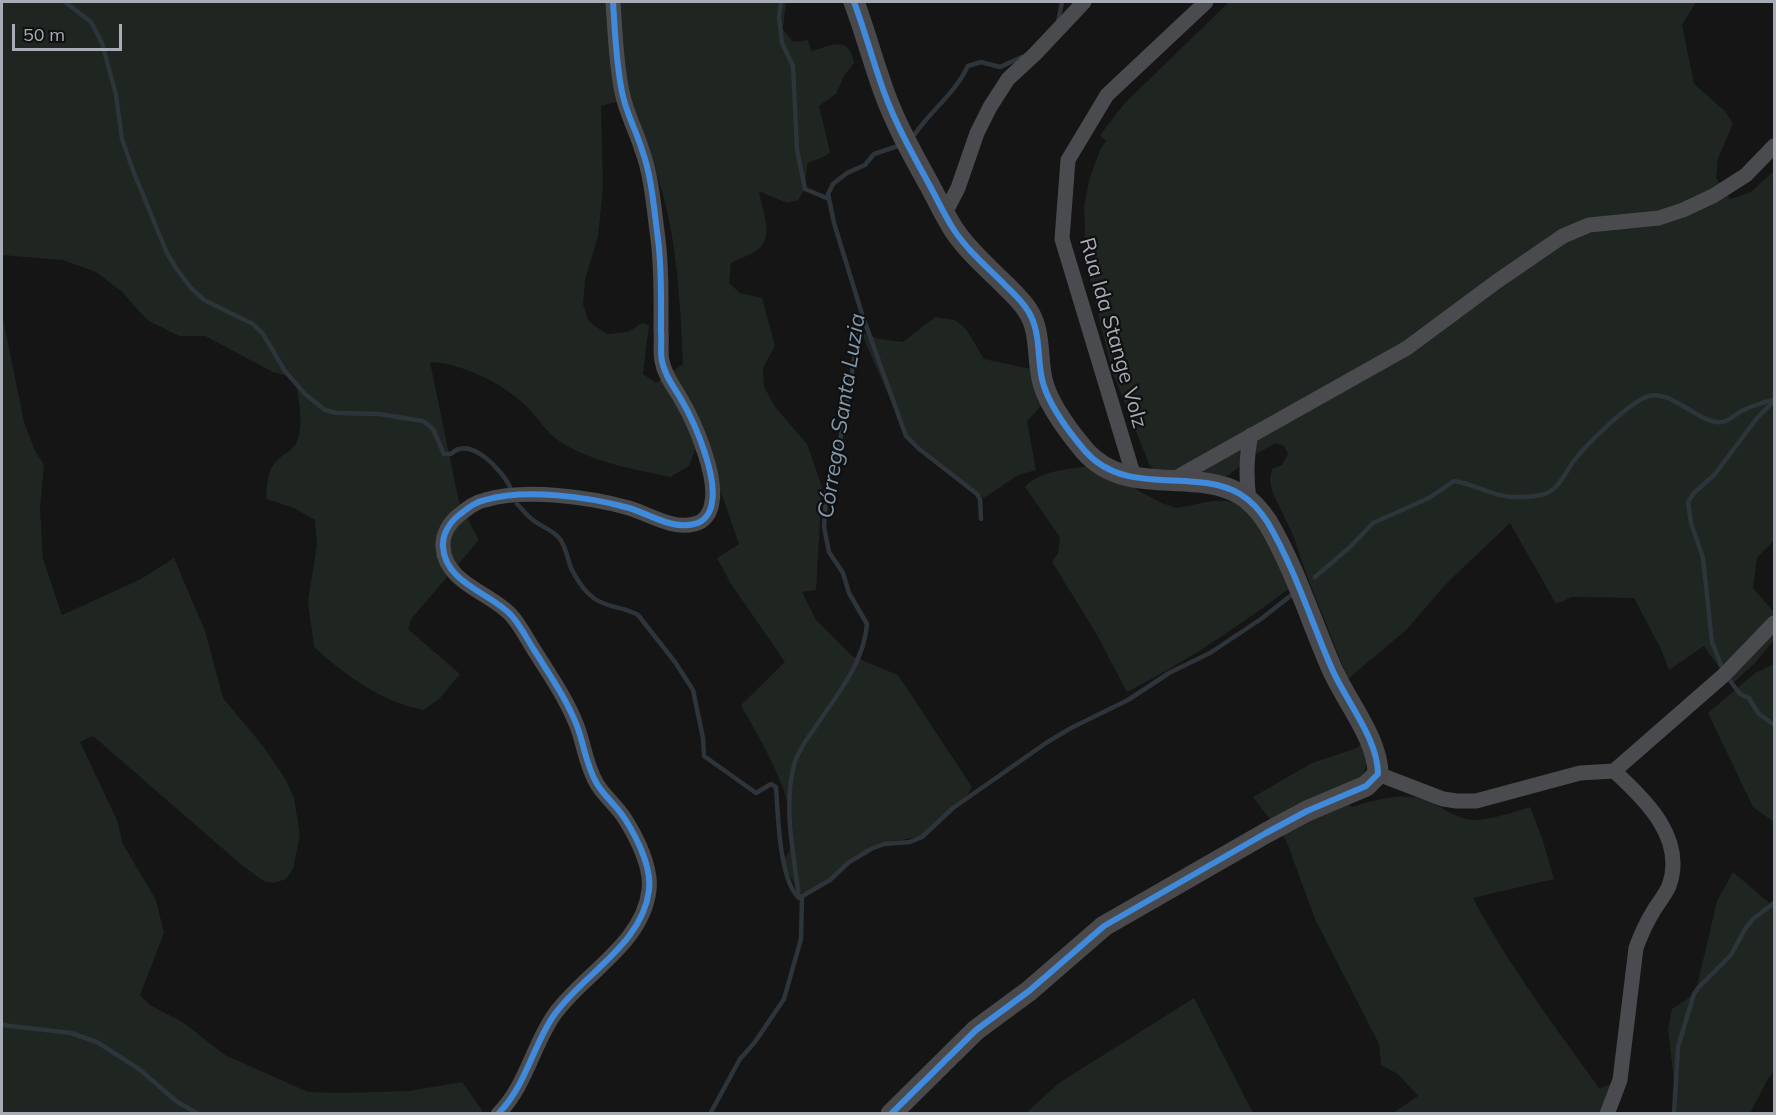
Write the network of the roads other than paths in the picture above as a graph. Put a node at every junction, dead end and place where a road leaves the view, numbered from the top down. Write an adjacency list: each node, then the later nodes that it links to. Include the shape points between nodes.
1 (612, 2): 14 (street, via 621,89 644,152 659,245 661,359 668,380 697,430 714,495 711,509 695,525 681,525 596,501 529,494 497,498 472,505 450,523 446,534 443,547 448,564 461,579 510,613 557,686 576,723 597,785 625,819 650,881 637,924 556,1012 516,1092)
2 (854, 2): 6 (street, via 901,133)
3 (1084, 2): 6 (street, via 1008,79 977,133)
4 (1206, 2): 8 (street, Rua Ida Stange Volz, via 1107,95 1068,160 1062,239)
5 (1774, 146): 7 (street, via 1746,175 1683,210 1659,218 1589,225 1563,236 1407,348)
6 (945, 213): 8 (street, via 970,250 1029,311 1034,321 1041,378 1051,404 1094,459)
7 (1251, 435): 9 (street); 10 (street, via 1247,456)
8 (1134, 477): 9 (street)
9 (1170, 481): 10 (street, via 1227,488)
10 (1249, 501): 13 (street, via 1268,523 1286,558 1333,670 1371,743)
11 (1774, 623): 12 (street, via 1724,675)
12 (1614, 771): 13 (street, via 1580,773 1476,801 1443,799); 16 (street, via 1650,807 1669,839 1673,854 1668,887 1642,929 1636,948 1620,1080)
13 (1378, 774): 15 (street, via 1366,786 1307,811 1104,926 1029,991 976,1030)
14 (498, 1113)
15 (891, 1113)
16 (1607, 1113)

